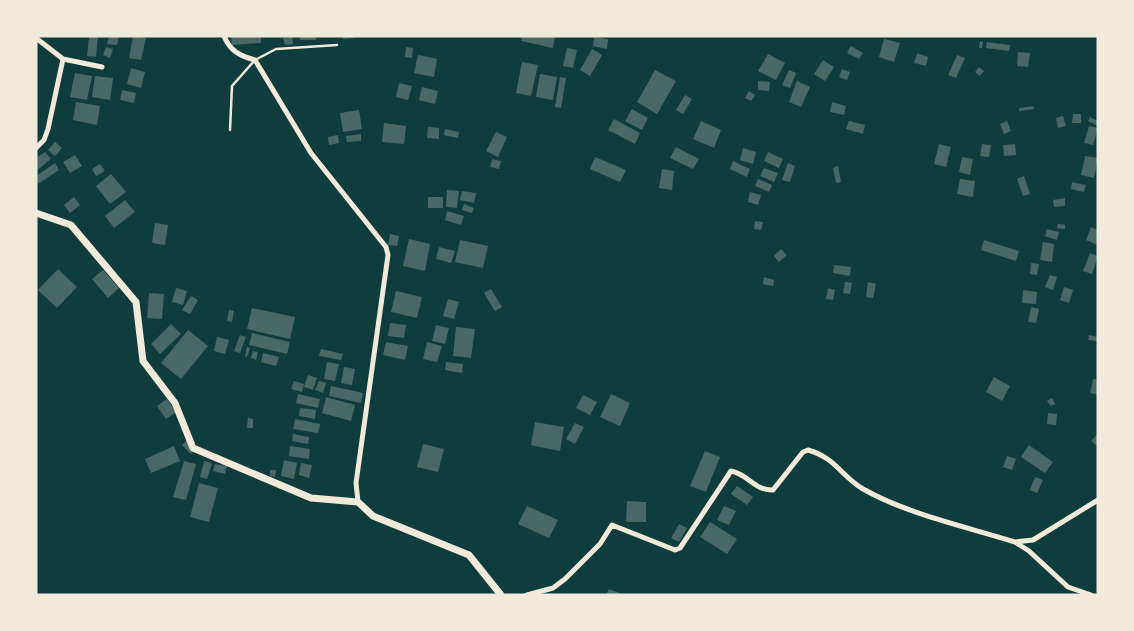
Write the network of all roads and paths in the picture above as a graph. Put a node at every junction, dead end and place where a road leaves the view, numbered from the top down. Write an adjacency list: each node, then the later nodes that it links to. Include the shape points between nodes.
1 (224, 36): 5 (street, via 228,46 240,56)
2 (36, 38): 4 (street)
3 (336, 45): 5 (lane, via 276,49)
4 (63, 59): 6 (street); 8 (street, via 48,129)
5 (255, 60): 7 (lane, via 232,86); 11 (street, via 311,153 386,247 388,255 356,483)
6 (102, 66)
7 (230, 130)
8 (36, 148)
9 (36, 213): 11 (street, via 71,225 136,302 143,361 175,403 193,448 311,498)
10 (1098, 500): 12 (street, via 1033,540)
11 (358, 502): 13 (street, via 373,516 469,555)
12 (1014, 542): 14 (street, via 878,496 862,488 832,460 808,450 773,490 761,489 731,471 680,548 675,550 612,524 600,544 565,579 553,588); 15 (street, via 1029,551 1068,587)
13 (502, 595)
14 (527, 595)
15 (1091, 595)

